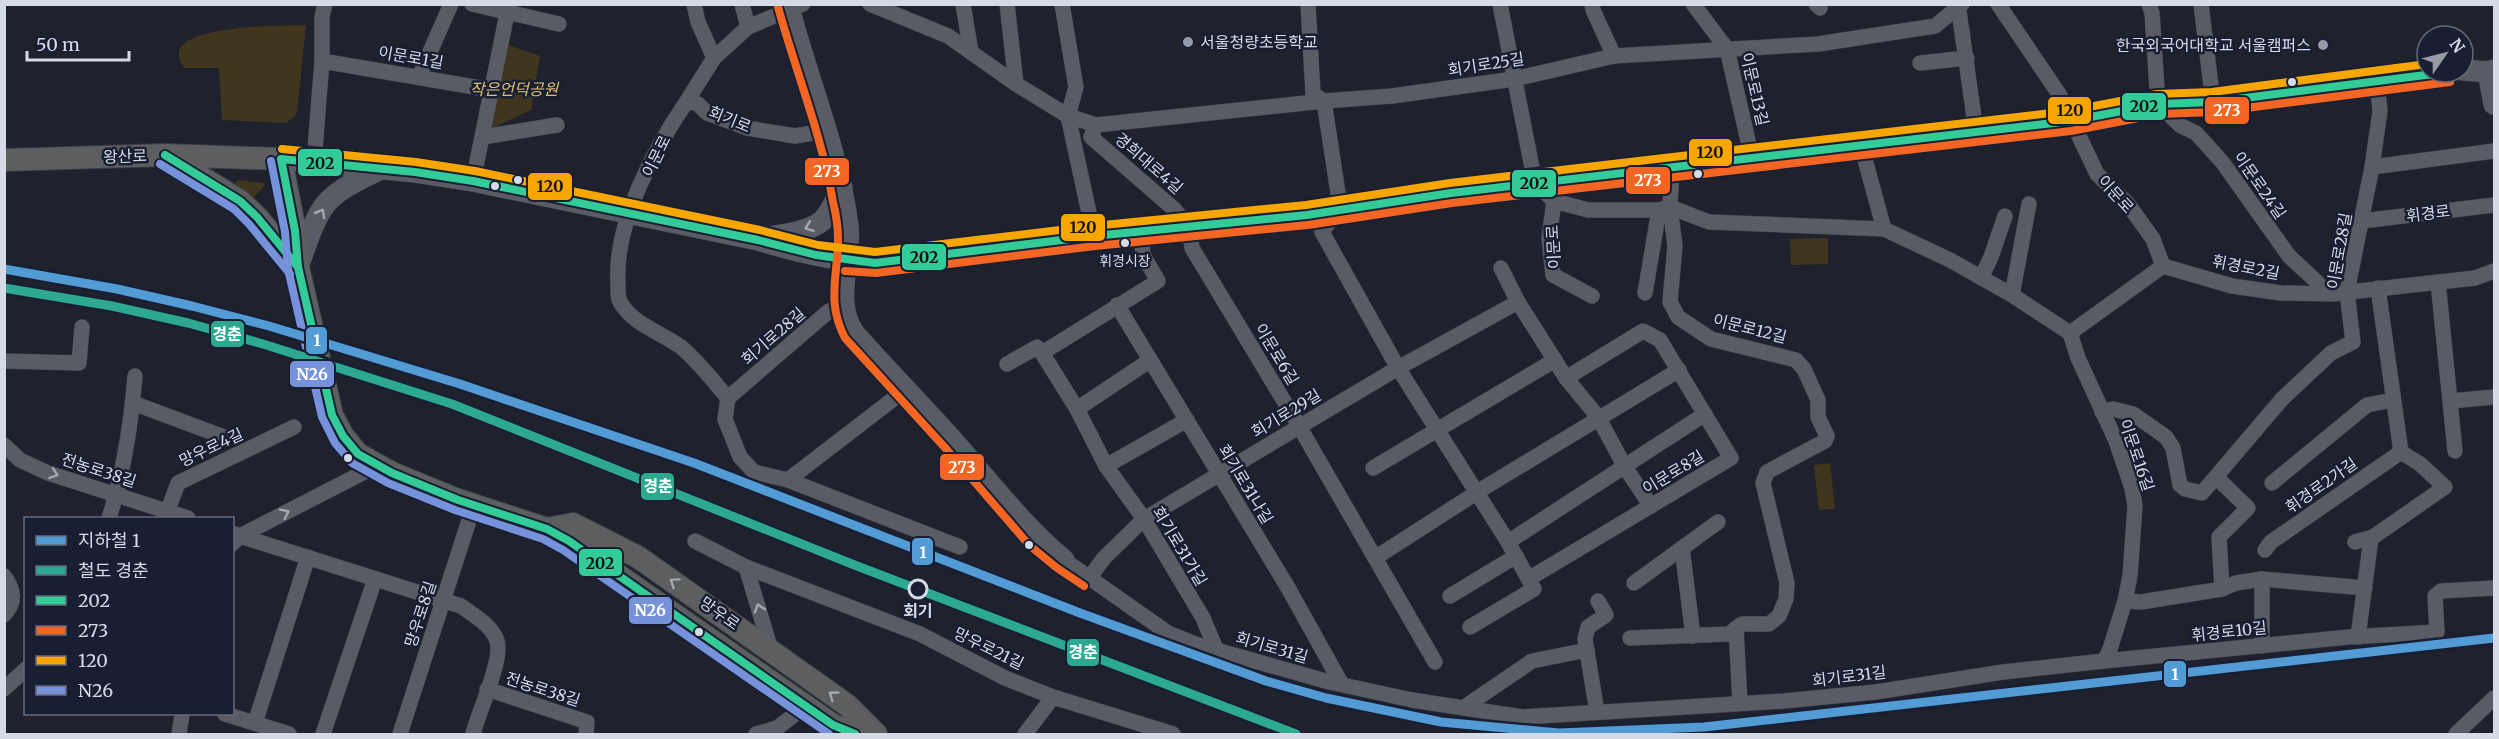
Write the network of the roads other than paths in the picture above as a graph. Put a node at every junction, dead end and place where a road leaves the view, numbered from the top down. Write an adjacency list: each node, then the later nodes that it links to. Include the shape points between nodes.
1 (325, 4): 27 (street)
2 (451, 4): 32 (street)
3 (472, 4): 19 (street)
4 (694, 4): 25 (street)
5 (742, 4): 21 (street)
6 (870, 4): 23 (street, 회기로25길, via 948,36)
7 (963, 4): 23 (street)
8 (1007, 4): 35 (street)
9 (1062, 4): 42 (street, via 1076,87)
10 (1308, 4): 37 (street, via 1313,94)
11 (1500, 4): 33 (street)
12 (1592, 4): 24 (street)
13 (1693, 4): 22 (street, 이문로13길)
14 (1998, 4): 43 (street, 이문로, via 2059,94)
15 (2149, 4): 40 (street)
16 (2201, 4): 39 (street)
17 (1960, 5): 22 (street, 회기로25길, via 1940,24 1918,30 1818,44); 26 (street)
18 (793, 7): 21 (street); 46 (main road)
19 (508, 8): 20 (street); 36 (street)
20 (559, 24)
21 (748, 27): 25 (street, 회기로)
22 (1727, 49): 24 (street, 회기로25길); 52 (street, 이문로13길)
23 (971, 52): 35 (street, 회기로25길)
24 (1614, 56): 33 (street, 회기로25길)
25 (714, 58): 38 (street, 회기로)
26 (1967, 58): 28 (street); 47 (street)
27 (322, 61): 32 (street, 이문로1길); 55 (street)
28 (1920, 63)
29 (2475, 70): 30 (main road)
30 (2491, 71): 41 (main road)
31 (2415, 76): 34 (main road)
32 (419, 77): 36 (street, 이문로1길)
33 (1514, 78): 37 (street, 회기로25길, via 1392,96); 60 (street)
34 (2377, 81): 39 (main road); 56 (street, 이문로28길, via 2381,108)
35 (1016, 84): 42 (street, 회기로25길)
36 (492, 90): 48 (street)
37 (1324, 100): 45 (street, 회기로25길); 66 (street, via 1338,193)
38 (687, 101): 46 (street, 회기로, via 747,128 795,136); 67 (street, 이문로)
39 (2213, 102): 40 (main road)
40 (2158, 104): 43 (main road); 85 (street, 이문로24길, via 2181,126 2196,133 2227,167 2260,219)
41 (2494, 104)
42 (1068, 117): 45 (street, 회기로25길); 73 (street)
43 (2070, 121): 47 (main road); 76 (street, 이문로, via 2101,180 2122,198 2153,239)
44 (557, 125): 48 (street)
45 (1096, 125): 70 (street, 경희대로4길, via 1091,136 1174,209)
46 (825, 131): 61 (main road)
47 (1976, 131): 49 (main road)
48 (483, 137): 59 (street)
49 (1861, 146): 52 (main road); 71 (street)
50 (2494, 151): 56 (street)
51 (165, 154): 53 (main road, 왕산로); 54 (main road, 왕산로); 77 (main road, via 240,201)
52 (1752, 158): 58 (main road)
53 (281, 159): 55 (main road); 77 (main road, 망우로)
54 (4, 160)
55 (314, 162): 57 (main road)
56 (2372, 167): 69 (street, 이문로28길)
57 (381, 168): 59 (main road); 77 (main road, one-way to 57, via 326,203)
58 (1672, 168): 60 (main road); 65 (street, 이문로12길)
59 (473, 181): 67 (main road)
60 (1535, 183): 62 (street, 이문로); 66 (main road)
61 (842, 188): 74 (main road, one-way to 74, via 827,215 815,225); 75 (main road, via 848,229)
62 (1554, 201): 65 (street, via 1588,210); 87 (street, 이문로, via 1550,238 1553,275)
63 (2029, 204): 86 (street)
64 (2494, 205): 69 (street, 휘경로)
65 (1664, 208): 71 (street, via 1709,222); 84 (street, 이문로12길); 165 (street, 이문로12길, via 1675,246 1670,302 1673,311 1711,339 1796,360 1818,400 1818,417 1827,435 1823,442 1767,472 1763,483 1787,583 1785,599 1779,616 1768,624 1742,624)
66 (1337, 211): 70 (main road); 98 (street, via 1322,232)
67 (628, 213): 74 (main road); 104 (street, 이문로, via 617,269 619,302 630,316 684,349)
68 (2005, 216): 80 (street)
69 (2362, 221): 83 (street, 이문로28길)
70 (1189, 228): 72 (main road); 113 (street, 이문로6길, via 1192,249)
71 (1884, 229): 80 (street)
72 (1141, 232): 73 (main road); 89 (street, via 1143,255 1158,281)
73 (1094, 236): 75 (main road, via 875,263)
74 (758, 240): 75 (main road)
75 (846, 261): 90 (main road)
76 (2163, 266): 85 (street, 휘경로2길, via 2232,286); 92 (street)
77 (298, 267): 120 (main road, 망우로, via 332,415 358,454)
78 (1502, 268): 88 (street)
79 (2494, 271): 81 (street, 휘경로2길, via 2475,278)
80 (1981, 278): 86 (street)
81 (2438, 282): 82 (street, 휘경로2길); 106 (street)
82 (2378, 288): 83 (street, 휘경로2길); 105 (street)
83 (2347, 292): 85 (street, 휘경로2길); 125 (street, 이문로28길, via 2353,342 2331,353 2282,399)
84 (1646, 293)
85 (2326, 294)
86 (2012, 295): 92 (street)
87 (1592, 296)
88 (1518, 302): 94 (street); 98 (street, 회기로29길)
89 (1117, 305): 93 (street); 96 (street, 회기로31나길)
90 (844, 307): 102 (main road, via 846,321 854,333); 104 (street, 회기로28길, via 830,311)
91 (82, 327): 95 (street, via 79,363)
92 (2070, 333): 109 (street, 이문로16길)
93 (1042, 353): 97 (street, via 1038,347); 108 (street, 회기로31가길)
94 (1555, 360): 101 (street); 115 (street)
95 (4, 361)
96 (1149, 361): 108 (street); 112 (street, 회기로31나길)
97 (1007, 364)
98 (1398, 368): 113 (street, 회기로29길); 115 (street)
99 (1679, 370): 101 (street, 이문로8길, via 1660,340 1643,331); 110 (street, 이문로8길); 111 (street)
100 (135, 376): 107 (street)
101 (1566, 378): 111 (street)
102 (905, 390): 126 (street); 148 (main road, via 1030,530)
103 (2494, 397): 106 (street)
104 (728, 398): 126 (street, via 725,419 740,457 754,472)
105 (2393, 400): 118 (street); 127 (street, 휘경로2가길, via 2367,405)
106 (2451, 401): 119 (street)
107 (133, 403): 116 (street); 129 (street)
108 (1077, 409): 121 (street, 회기로31가길)
109 (2102, 412): 125 (street, 이문로28길, via 2113,408 2133,414 2166,437 2185,489 2202,493); 162 (street, 이문로16길, via 2116,441 2135,506)
110 (1705, 414): 122 (street); 131 (street, 이문로8길, via 1731,458)
111 (1598, 417): 122 (street); 128 (street)
112 (1187, 420): 121 (street); 124 (street, 회기로31나길)
113 (1299, 426): 124 (street, 회기로29길); 147 (street, 이문로6길)
114 (294, 427): 132 (street, 망우로4길, via 178,483)
115 (1437, 429): 123 (street); 128 (street)
116 (224, 437)
117 (6, 450): 129 (street, 전농로38길, one-way to 129, via 48,473)
118 (2401, 452): 138 (street, via 2445,488); 144 (street, 휘경로2가길)
119 (2455, 452)
120 (376, 466): 130 (main road, 망우로); 137 (street, 전농로38길, one-way to 120)
121 (1106, 466): 134 (street, 회기로31가길)
122 (1625, 467): 131 (street); 140 (street, 이문로8길)
123 (1373, 468)
124 (1220, 474): 134 (street, 회기로29길); 176 (street, 회기로31나길)
125 (2216, 477): 156 (street, via 2248,508 2219,537)
126 (788, 480): 142 (street)
127 (2272, 483)
128 (1477, 492): 140 (street); 147 (street)
129 (117, 495): 132 (street, 전농로38길); 133 (street)
130 (474, 505): 136 (main road, 망우로); 160 (street, 망우로8길)
131 (1652, 506): 153 (street, 이문로8길)
132 (167, 515)
133 (110, 517)
134 (1144, 519): 151 (street, 회기로29길); 171 (street, 회기로31가길, via 1203,618)
135 (1718, 522): 143 (street)
136 (547, 529): 170 (main road, 망우로, one-way to 136, via 638,557 573,524); 182 (main road, 망우로, via 600,561)
137 (235, 538): 146 (street, 전농로38길)
138 (2371, 538): 141 (street); 157 (street)
139 (695, 542): 149 (street, 망우로21길)
140 (1508, 542): 145 (street)
141 (2355, 542)
142 (960, 547)
143 (1682, 548): 155 (street); 166 (street)
144 (2265, 550)
145 (1516, 556): 153 (street); 159 (street)
146 (308, 557): 152 (street, 전농로38길); 188 (street)
147 (1375, 558): 174 (street, 이문로6길)
148 (1064, 560): 151 (street)
149 (746, 567): 170 (street, one-way to 149); 179 (street, 망우로21길, via 920,634 1005,678)
150 (4, 576): 163 (street, via 13,593)
151 (1090, 577): 171 (street, 회기로31길, via 1168,633)
152 (375, 579): 160 (street, 전농로38길); 192 (street)
153 (1530, 579): 164 (street, 이문로8길, via 1534,589)
154 (2262, 579): 156 (street); 157 (street); 169 (street)
155 (1634, 583)
156 (2222, 588): 162 (street, via 2141,602)
157 (2365, 588): 167 (street)
158 (2494, 588): 167 (street, 휘경로10길, via 2437,593 2437,632)
159 (1450, 596)
160 (444, 601): 178 (street, 전농로38길, via 461,606 485,623 497,640 498,655); 193 (street, 망우로8길)
161 (1598, 601): 172 (street, via 1606,615 1588,627)
162 (2125, 601): 173 (street, 이문로16길)
163 (4, 615)
164 (1470, 627)
165 (1737, 628): 166 (street, 이문로12길, via 1729,634); 181 (street)
166 (1693, 636): 168 (street, 이문로12길)
167 (2358, 637): 169 (street, 휘경로10길)
168 (1630, 638)
169 (2262, 646): 173 (street, 휘경로10길)
170 (771, 650): 197 (main road, 망우로, one-way to 170, via 847,705)
171 (1216, 650): 176 (street, 회기로31길)
172 (1587, 650): 183 (street, via 1532,661); 184 (street)
173 (2104, 661): 181 (street, 회기로31길, via 1876,692)
174 (1435, 662)
175 (24, 671): 177 (street)
176 (1341, 683): 183 (street, 회기로31길)
177 (4, 689)
178 (487, 689): 189 (street, 전농로38길); 194 (street, 전농로38길)
179 (1053, 697): 198 (street); 199 (street, 망우로21길)
180 (2494, 698): 201 (street)
181 (1740, 703): 184 (street, 회기로31길)
182 (806, 706): 195 (street, via 777,728); 196 (main road, 망우로)
183 (1462, 708): 187 (street, 회기로31길)
184 (1596, 712): 187 (street, 회기로31길)
185 (182, 715): 190 (street)
186 (228, 715): 188 (street)
187 (1522, 717): 200 (street)
188 (255, 723): 191 (street)
189 (586, 728)
190 (178, 735)
191 (289, 735)
192 (323, 735)
193 (400, 735)
194 (473, 735)
195 (756, 735)
196 (855, 735)
197 (876, 735)
198 (1025, 735)
199 (1173, 735)
200 (1529, 735)
201 (2456, 735)

